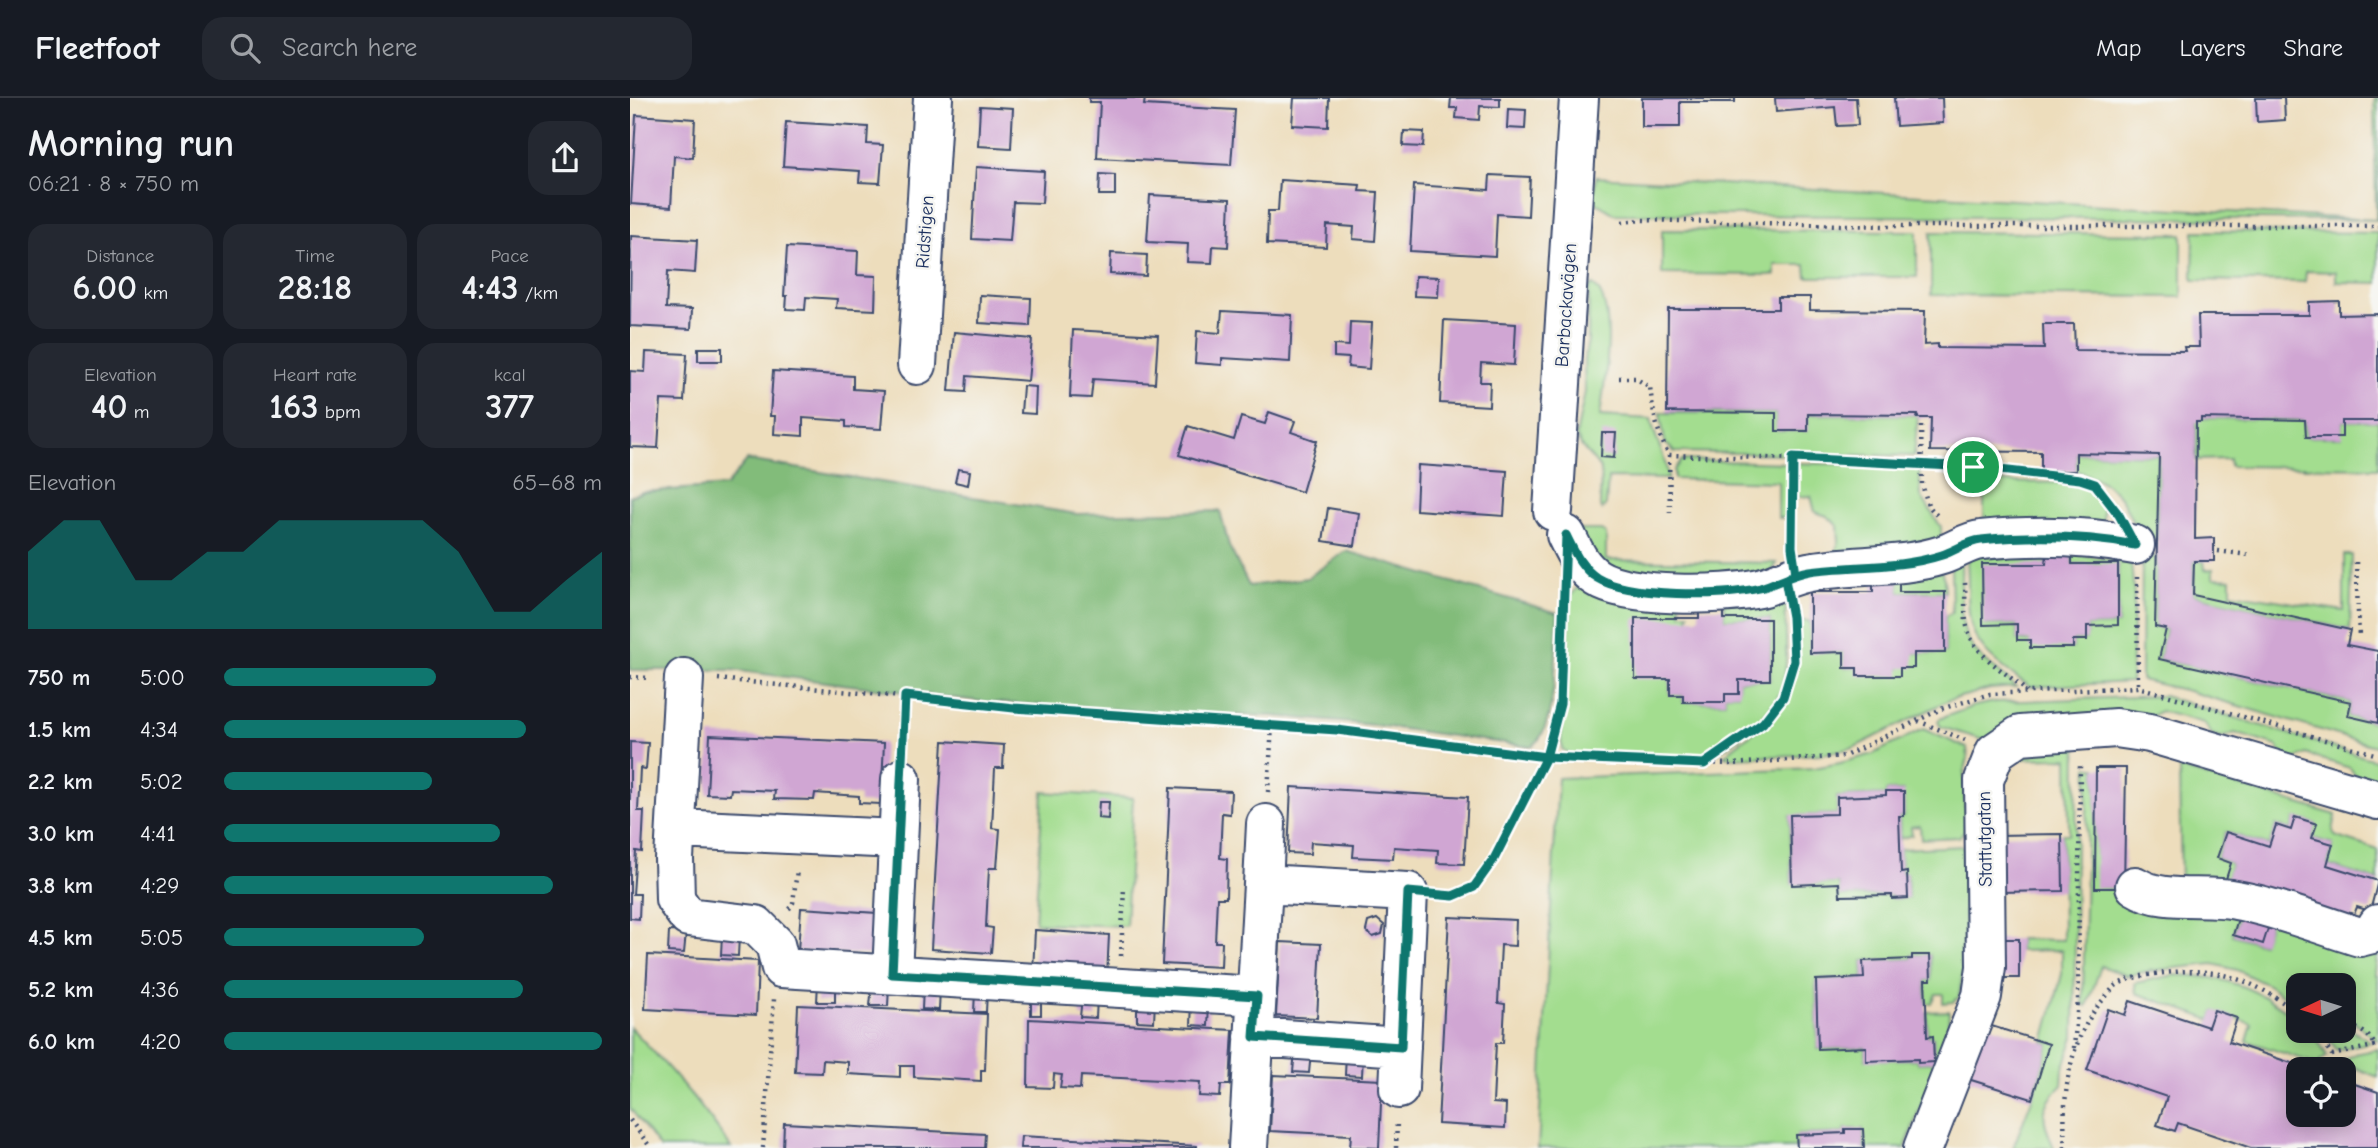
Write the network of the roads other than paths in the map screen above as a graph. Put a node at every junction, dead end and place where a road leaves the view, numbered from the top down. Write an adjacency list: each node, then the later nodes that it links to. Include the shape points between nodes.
1 (933, 98): 3 (street, Ridstigen)
2 (1579, 98): 4 (street, Barbackavägen, via 1560,523 1578,560 1597,579 1632,589 1714,594 1759,588 1790,576 1845,566 1900,564 1942,555 1978,540 2103,539)
3 (917, 365)
4 (2135, 545)
5 (684, 678): 9 (street)
6 (901, 779): 10 (street)
7 (2378, 800): 20 (street, Stattutgatan, via 2150,733 2116,728 2020,735 1995,752 1984,780 1986,967 1982,996)
8 (1266, 824): 11 (street)
9 (676, 828): 10 (street); 14 (street, via 676,899 688,917 756,925 778,956)
10 (898, 839): 14 (street)
11 (1263, 884): 15 (street); 17 (street, via 1408,892)
12 (2135, 886): 13 (street, via 2165,896 2237,900 2360,937 2372,934)
13 (2378, 924)
14 (892, 974): 15 (street)
15 (1257, 996): 16 (street)
16 (1254, 1037): 17 (street); 19 (street)
17 (1401, 1047): 18 (street)
18 (1399, 1089)
19 (1248, 1148)
20 (1923, 1148)

